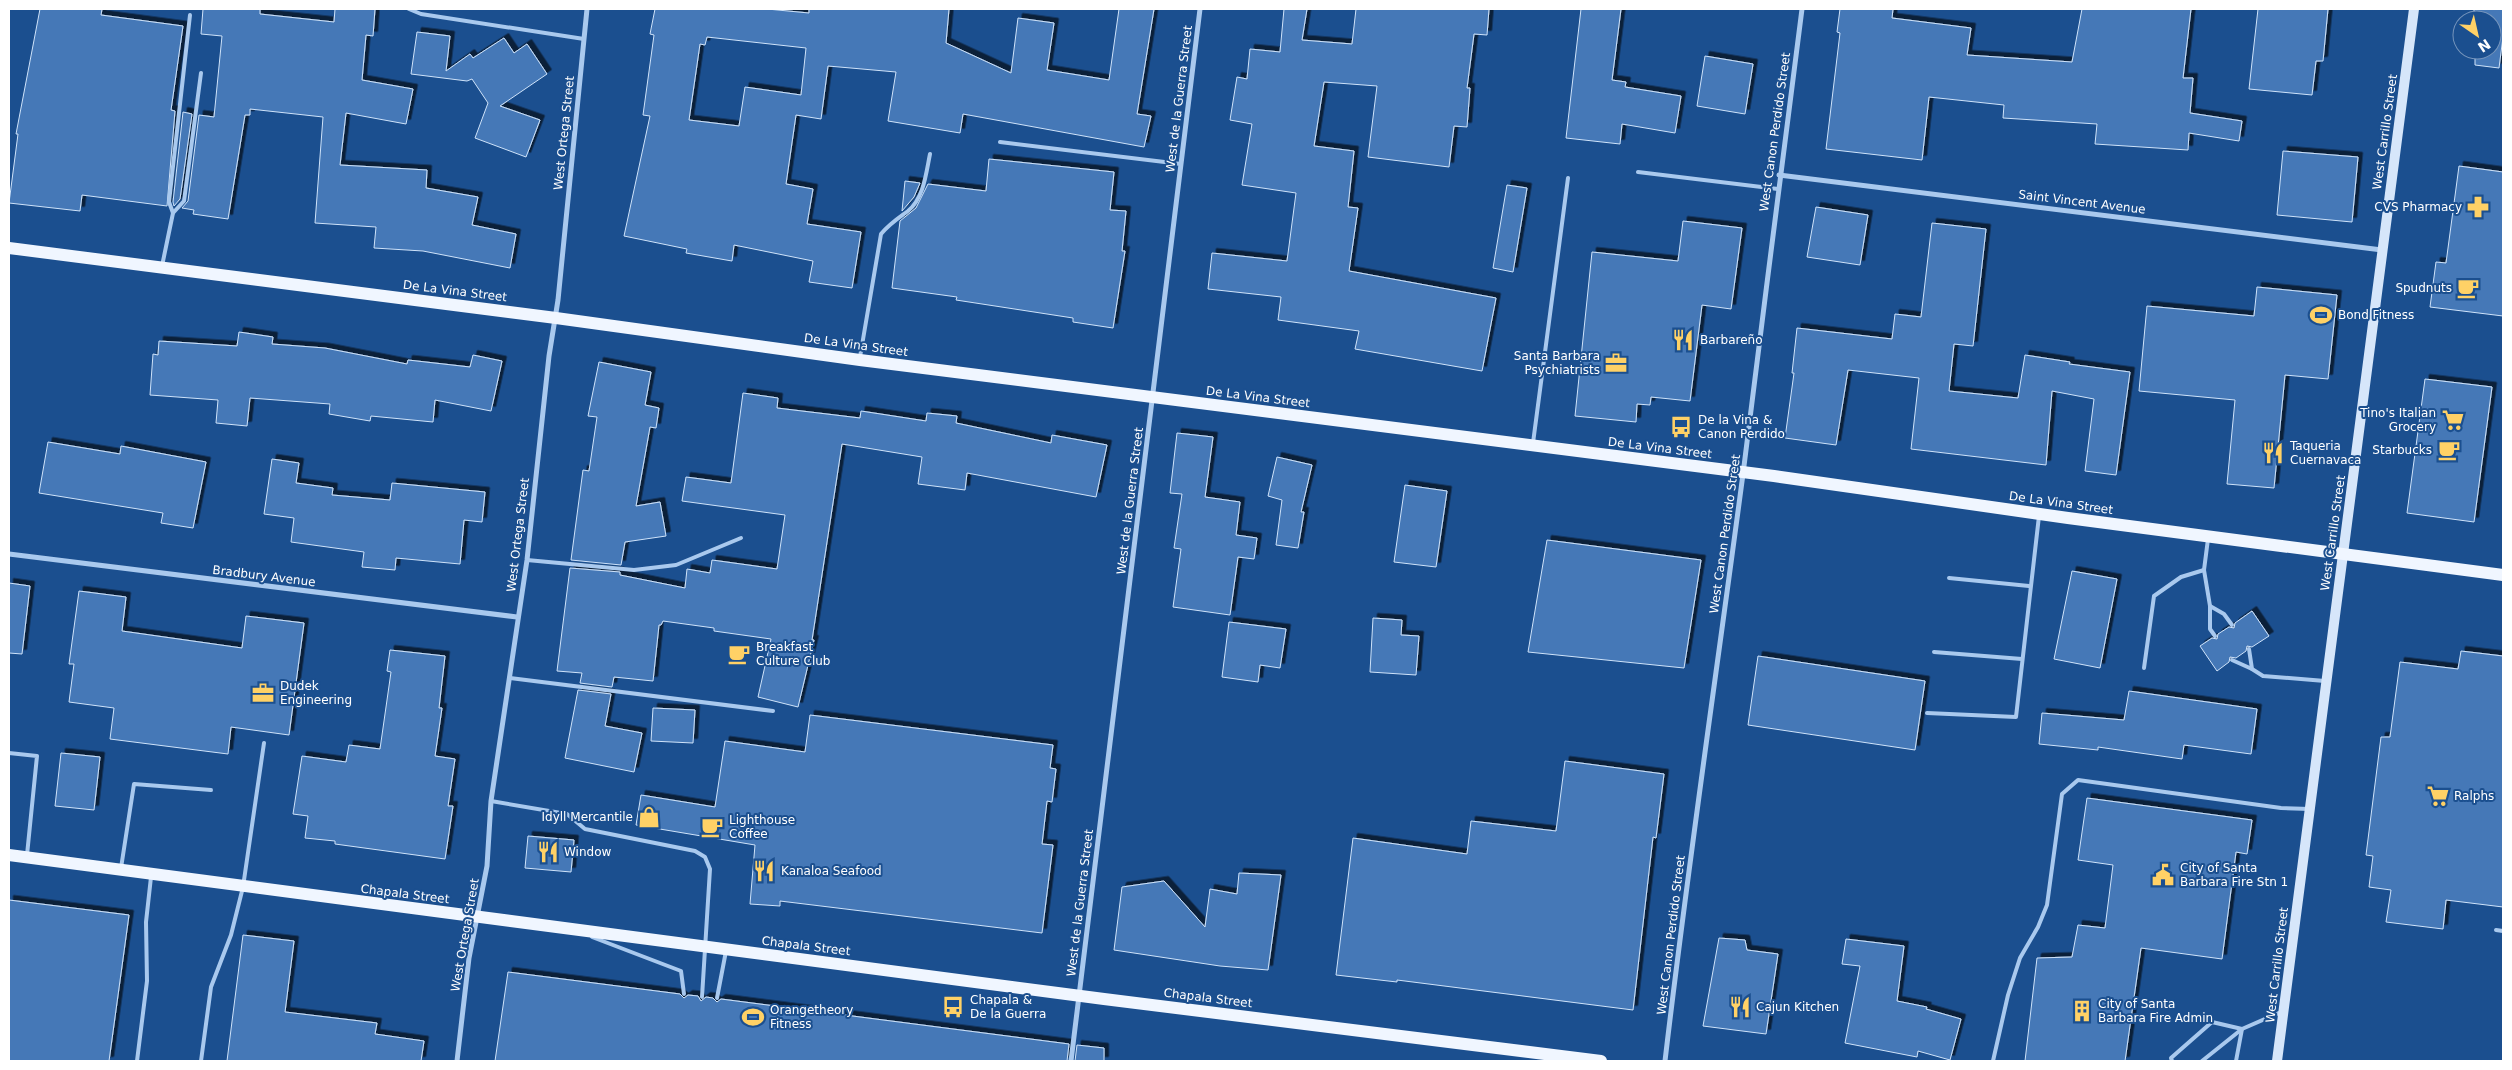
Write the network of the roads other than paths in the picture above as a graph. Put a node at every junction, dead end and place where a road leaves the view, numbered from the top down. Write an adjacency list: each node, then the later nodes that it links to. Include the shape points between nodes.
1 (408, 9): 7 (lane, via 421,14)
2 (588, 9): 7 (street, West Ortega Street)
3 (1200, 9): 11 (street, West de la Guerra Street)
4 (1802, 9): 13 (street, West Canon Perdido Street)
5 (2414, 9): 18 (main road, West Carrillo Street)
6 (190, 16): 16 (lane, via 169,202)
7 (584, 39): 20 (street, West Ortega Street)
8 (201, 73): 16 (lane, via 184,201)
9 (1000, 142): 11 (lane)
10 (930, 154): 21 (lane, via 919,197 881,234)
11 (1181, 164): 22 (street, West de la Guerra Street)
12 (1638, 172): 15 (lane)
13 (1779, 174): 15 (street, West Canon Perdido Street); 18 (street, Saint Vincent Avenue)
14 (1568, 178): 23 (lane)
15 (1778, 188): 24 (street, West Canon Perdido Street)
16 (173, 213): 19 (lane)
17 (9, 248): 19 (main road, De La Vina Street)
18 (2382, 250): 29 (main road, West Carrillo Street)
19 (161, 268): 20 (main road, De La Vina Street)
20 (556, 318): 21 (main road, De La Vina Street); 30 (street, West Ortega Street)
21 (860, 360): 22 (main road, De La Vina Street)
22 (1153, 398): 23 (main road, De La Vina Street); 66 (street, West de la Guerra Street)
23 (1533, 446): 24 (main road, De La Vina Street)
24 (1743, 473): 25 (main road, De La Vina Street); 76 (street, West Canon Perdido Street)
25 (2040, 514): 26 (main road, De La Vina Street); 34 (lane)
26 (2208, 536): 29 (main road, De La Vina Street); 31 (lane)
27 (741, 538): 30 (lane, via 676,565 634,570)
28 (9, 554): 36 (street, Bradbury Avenue)
29 (2342, 555): 32 (main road, De La Vina Street); 46 (main road, West Carrillo Street)
30 (527, 560): 36 (street, West Ortega Street)
31 (2204, 570): 35 (lane); 43 (lane, via 2181,577 2154,596)
32 (2503, 575)
33 (1949, 578): 34 (lane)
34 (2029, 586): 41 (lane)
35 (2210, 606): 37 (lane, via 2224,614); 38 (lane, via 2210,629)
36 (517, 616): 45 (street, West Ortega Street)
37 (2232, 625)
38 (2215, 636)
39 (2249, 649): 44 (lane)
40 (1934, 652): 41 (lane)
41 (2022, 659): 48 (lane, via 2016,717)
42 (2232, 660): 44 (lane)
43 (2144, 668)
44 (2252, 669): 46 (lane, via 2263,676)
45 (510, 678): 47 (lane); 52 (street, West Ortega Street)
46 (2326, 681): 53 (main road, West Carrillo Street)
47 (773, 711)
48 (1927, 713)
49 (264, 743): 58 (lane)
50 (9, 753): 55 (lane, via 37,756)
51 (211, 790): 56 (lane, via 134,784)
52 (491, 800): 59 (street, West Ortega Street, via 487,866); 63 (lane, via 567,814 585,830 695,851 705,857 710,869)
53 (2310, 809): 69 (main road, West Carrillo Street); 77 (lane, via 2281,808 2078,780 2062,794 2047,905 2020,958)
54 (9, 855): 55 (main road, Chapala Street)
55 (27, 858): 56 (main road, Chapala Street)
56 (120, 870): 57 (main road, Chapala Street)
57 (152, 874): 58 (main road, Chapala Street); 71 (lane, via 146,922 147,981)
58 (243, 887): 59 (main road, Chapala Street); 72 (lane, via 231,935 211,987)
59 (478, 916): 60 (main road, Chapala Street); 73 (street, West Ortega Street, via 469,958)
60 (572, 929): 63 (main road, Chapala Street); 65 (lane, via 681,971)
61 (2496, 930): 62 (lane)
62 (2503, 931)
63 (704, 946): 64 (main road, Chapala Street); 67 (lane)
64 (726, 950): 66 (main road, Chapala Street); 68 (lane)
65 (684, 994)
66 (1079, 995): 74 (street, West de la Guerra Street); 75 (main road, Chapala Street)
67 (702, 997)
68 (718, 998)
69 (2283, 1012): 70 (lane); 81 (main road, West Carrillo Street)
70 (2242, 1028): 78 (lane, via 2212,1022 2171,1058); 79 (lane); 80 (lane)
71 (137, 1061)
72 (201, 1061)
73 (457, 1061)
74 (1071, 1061)
75 (1601, 1061)
76 (1665, 1061)
77 (1993, 1061)
78 (2172, 1061)
79 (2202, 1061)
80 (2236, 1061)
81 (2277, 1061)

